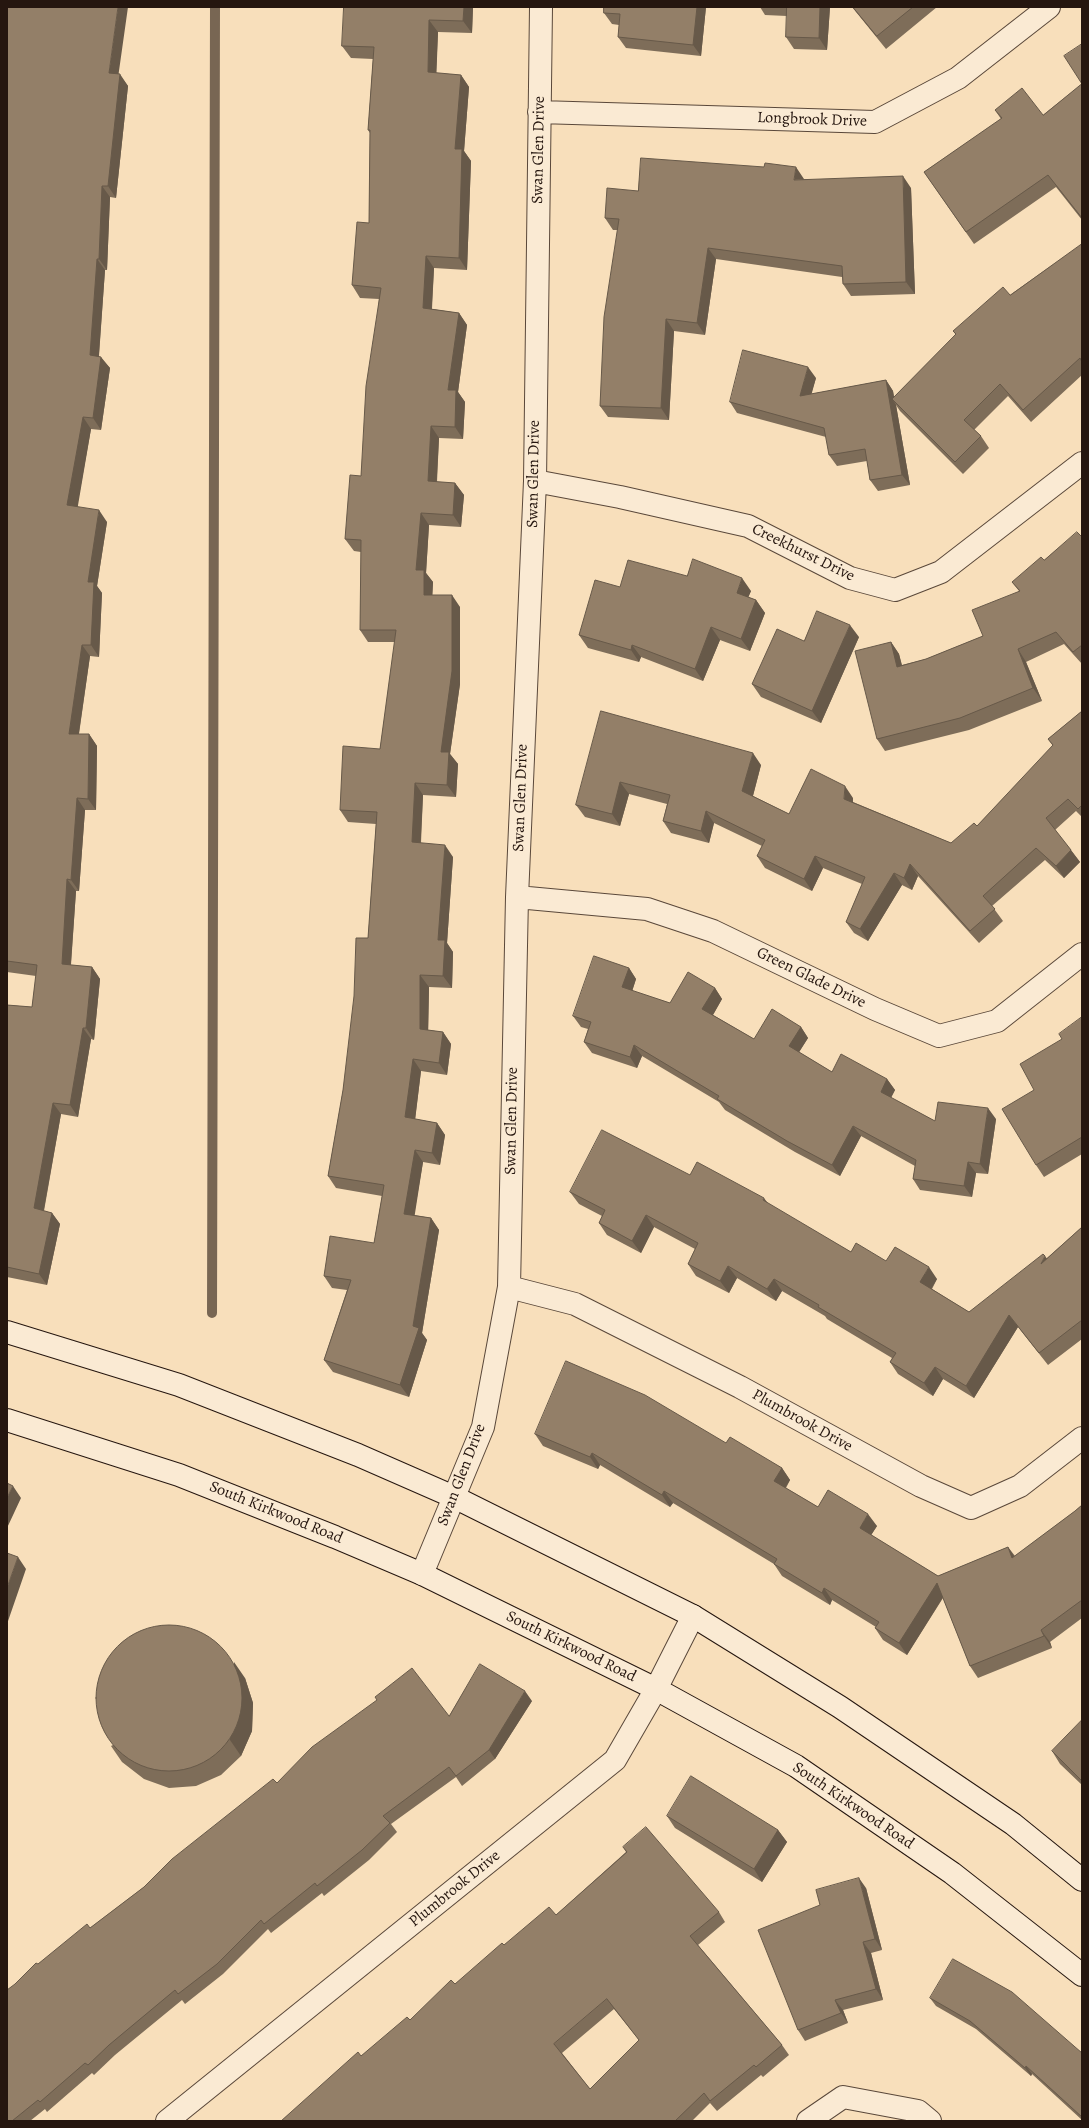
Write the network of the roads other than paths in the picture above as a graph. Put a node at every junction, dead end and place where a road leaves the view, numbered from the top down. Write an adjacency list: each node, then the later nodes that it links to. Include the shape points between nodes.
1 (541, 7): 3 (street, Swan Glen Drive)
2 (1049, 7): 3 (street, Longbrook Drive, via 958,78 875,122)
3 (539, 112): 5 (street, Swan Glen Drive)
4 (1082, 463): 5 (street, Creekhurst Drive, via 941,572 895,590 850,578 748,526)
5 (535, 481): 6 (street, Swan Glen Drive)
6 (517, 897): 7 (street, Green Glade Drive, via 647,909 713,931 875,1009 939,1036 997,1021); 8 (street, Swan Glen Drive)
7 (1082, 954)
8 (509, 1287): 11 (street, Plumbrook Drive, via 575,1304 740,1387 921,1486 971,1508 1020,1486); 12 (street, Swan Glen Drive, via 483,1427)
9 (7, 1332): 12 (street, via 179,1385 358,1455)
10 (7, 1420): 13 (street, South Kirkwood Road, via 179,1475)
11 (1082, 1438)
12 (454, 1497): 13 (street, Swan Glen Drive); 14 (street)
13 (422, 1574): 15 (street, South Kirkwood Road)
14 (693, 1616): 15 (street, Plumbrook Drive); 16 (street, via 840,1707 1013,1824)
15 (656, 1689): 17 (street, South Kirkwood Road, via 796,1766 952,1873); 18 (street, Plumbrook Drive, via 615,1760)
16 (1082, 1880)
17 (1082, 1975)
18 (167, 2121)
19 (808, 2121): 20 (street, via 843,2097 918,2111)
20 (930, 2121)

